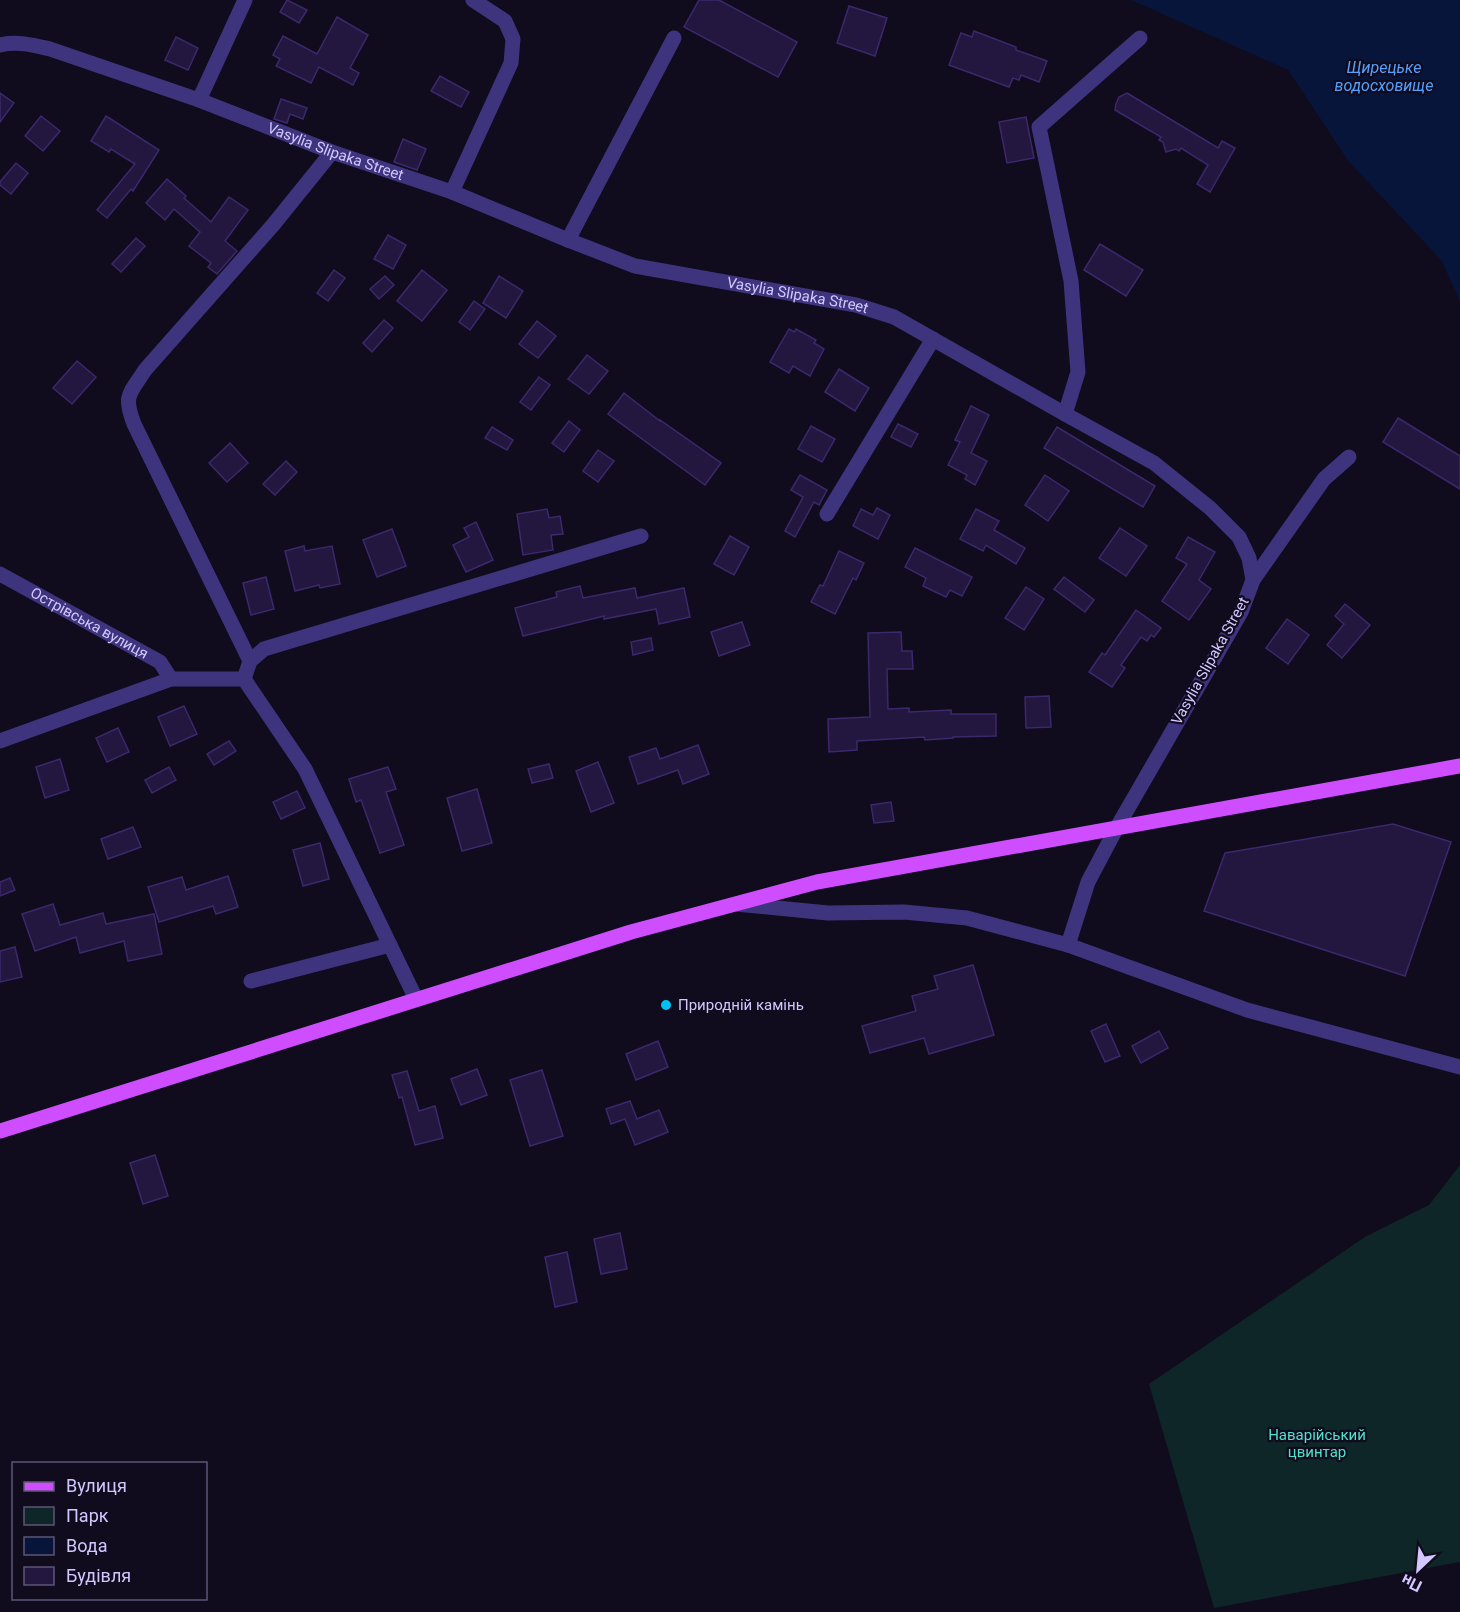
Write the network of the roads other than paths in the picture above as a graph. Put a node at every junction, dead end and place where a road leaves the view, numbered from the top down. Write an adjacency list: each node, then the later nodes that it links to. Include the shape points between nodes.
1 (245, 0): 6 (street)
2 (473, 0): 8 (street, via 504,21 513,39 511,63)
3 (674, 38): 9 (street)
4 (1140, 38): 11 (street, via 1039,127 1071,281 1078,372)
5 (0, 45): 6 (street, Vasylia Slipaka Street, via 32,44)
6 (199, 100): 7 (street, Vasylia Slipaka Street)
7 (332, 152): 8 (street, Vasylia Slipaka Street); 17 (street, via 145,370 128,398 134,424)
8 (452, 192): 9 (street, Vasylia Slipaka Street)
9 (568, 240): 10 (street, Vasylia Slipaka Street, via 635,266 856,305 894,317)
10 (933, 339): 11 (street, Vasylia Slipaka Street); 13 (street)
11 (1065, 414): 16 (street, Vasylia Slipaka Street, via 1154,463 1209,508 1239,537 1249,558)
12 (1348, 457): 16 (street, via 1324,478)
13 (827, 514)
14 (641, 536): 17 (street, via 264,650)
15 (0, 574): 18 (street, Острівська вулиця, via 160,662)
16 (1253, 580): 22 (street, Vasylia Slipaka Street, via 1241,612)
17 (250, 661): 19 (street)
18 (171, 679): 19 (street); 20 (street)
19 (244, 679): 24 (street, via 305,769)
20 (0, 741)
21 (1460, 766): 22 (main road)
22 (1116, 829): 23 (main road, via 817,882); 25 (street, Vasylia Slipaka Street, via 1088,882)
23 (733, 904): 25 (street, via 828,913 904,912 967,918); 27 (main road)
24 (390, 945): 26 (street); 27 (street)
25 (1068, 945): 28 (street, via 1248,1010)
26 (251, 981)
27 (416, 999): 29 (main road)
28 (1460, 1067)
29 (0, 1131)

